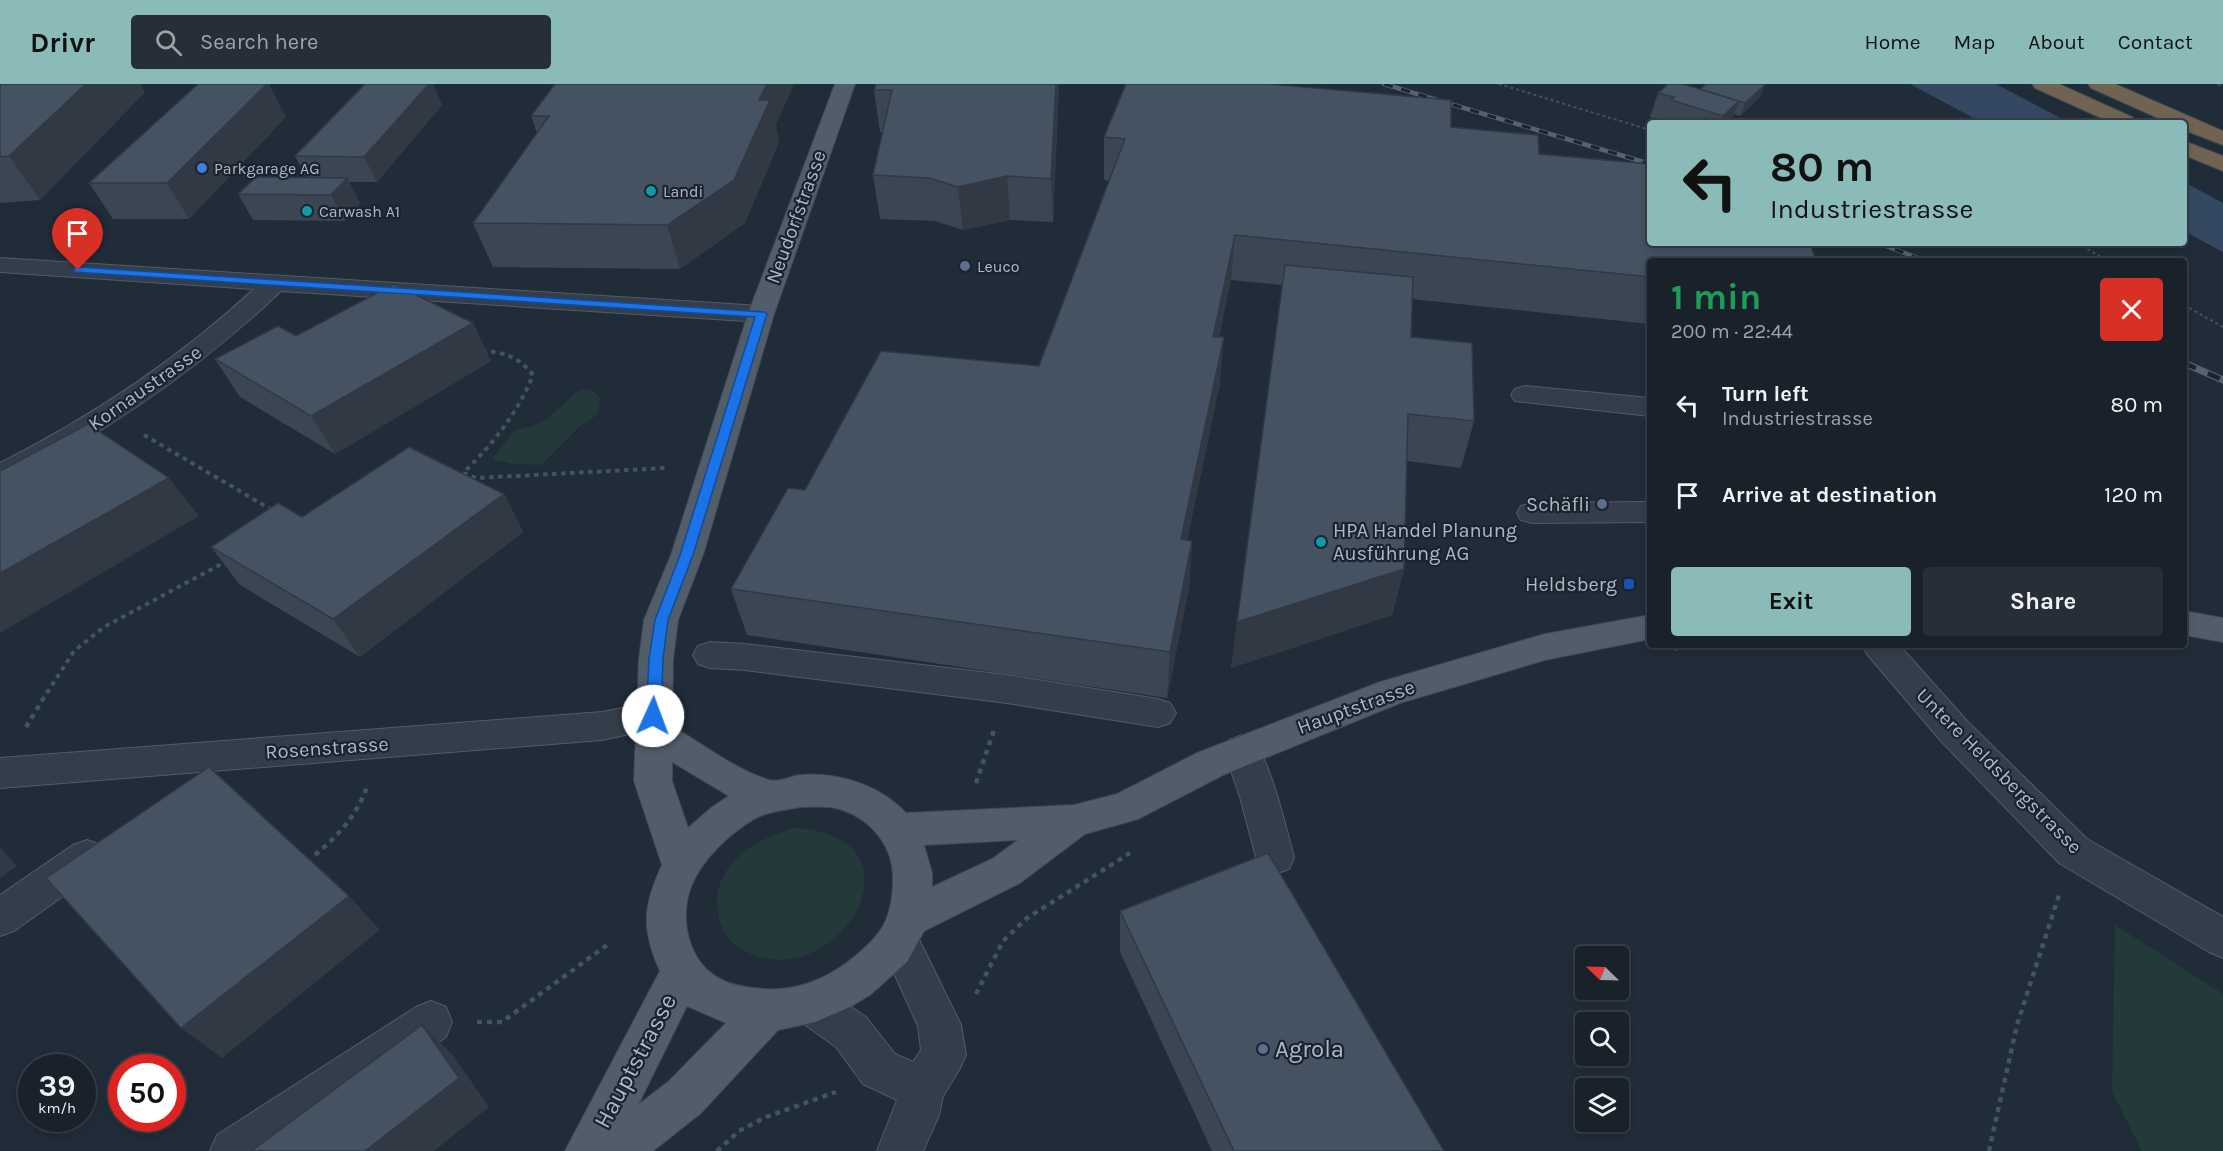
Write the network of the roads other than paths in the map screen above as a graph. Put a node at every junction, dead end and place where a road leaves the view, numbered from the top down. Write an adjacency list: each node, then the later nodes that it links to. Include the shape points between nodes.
1 (845, 84): 12 (main road, Neudorfstrasse)
2 (2042, 84): 4 (highway)
3 (2098, 84): 5 (highway)
4 (2124, 120)
5 (2180, 120)
6 (2187, 123): 7 (highway)
7 (2223, 139)
8 (2187, 148): 9 (highway)
9 (2223, 164)
10 (0, 265): 11 (street)
11 (276, 282): 12 (street); 15 (street, Kornaustrasse, via 227,329 139,396 54,448)
12 (761, 314): 24 (main road, Neudorfstrasse, via 687,555 662,620)
13 (1525, 395): 14 (street)
14 (1647, 407)
15 (0, 475)
16 (1647, 512): 17 (street)
17 (1532, 513)
18 (2187, 624): 20 (main road)
19 (1647, 628): 25 (main road, Hauptstrasse, via 1545,647 1392,692)
20 (2223, 630)
21 (1882, 648): 37 (street, Untere Heldsbergstrasse, via 1954,731 2073,851)
22 (710, 656): 23 (street, via 1007,689)
23 (1158, 713)
24 (653, 724): 26 (street, Rosenstrasse); 29 (main road, via 732,781); 34 (main road, Neudorfstrasse, via 652,781)
25 (1242, 750): 30 (main road, Hauptstrasse, via 1125,808); 33 (street)
26 (236, 755): 27 (street, Rosenstrasse); 28 (street)
27 (0, 773)
28 (185, 790)
29 (770, 797): 31 (main road, via 800,791 829,792 857,799 880,812); 34 (main road, via 719,822)
30 (1074, 821): 31 (main road, Hauptstrasse); 36 (main road, Hauptstrasse, via 1006,872)
31 (898, 830): 36 (main road, via 911,856 915,887)
32 (117, 837): 35 (street)
33 (1275, 856)
34 (682, 865): 38 (main road, via 670,891 665,919 670,947)
35 (0, 918)
36 (903, 930): 39 (main road, via 886,955 853,985); 42 (street, via 939,1026 944,1055)
37 (2223, 939)
38 (682, 971): 40 (main road, via 704,993 734,1006); 44 (main road, Hauptstrasse)
39 (812, 1005): 40 (main road); 42 (street, via 851,1032 879,1069)
40 (767, 1011): 45 (main road, Hauptstrasse, via 685,1097)
41 (431, 1022): 43 (street)
42 (922, 1088): 46 (street, via 916,1115)
43 (233, 1151)
44 (588, 1151)
45 (615, 1151)
46 (900, 1151)

